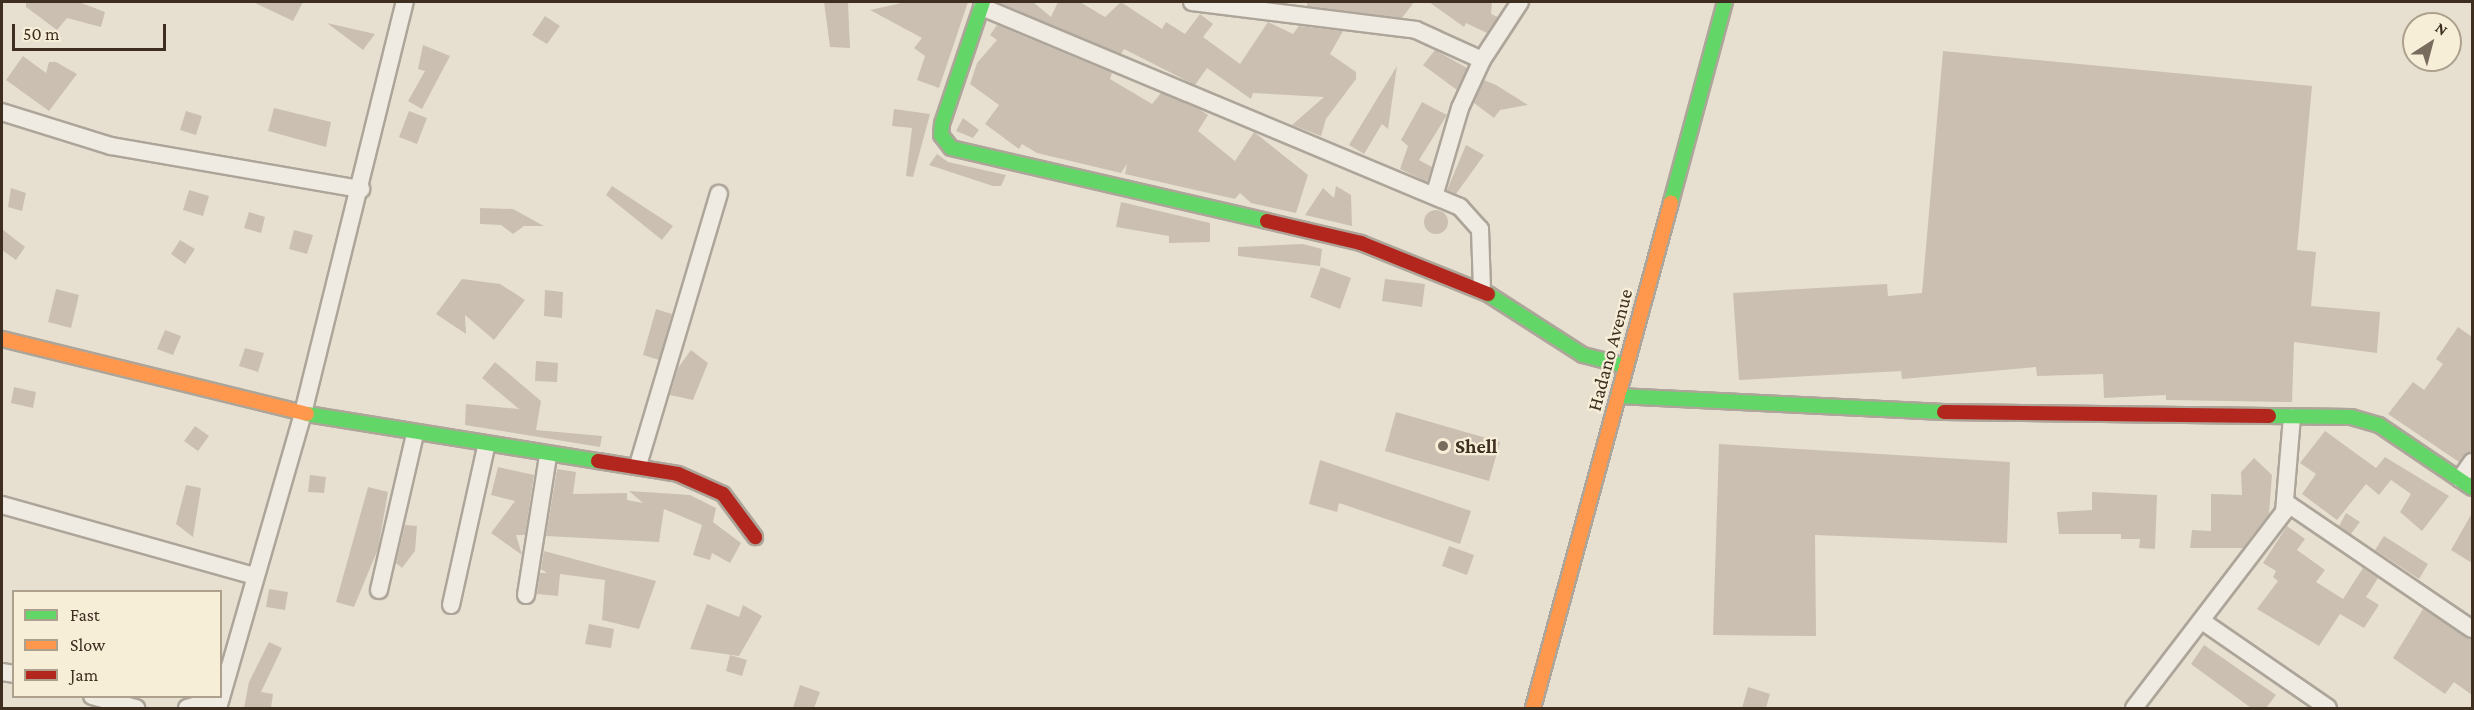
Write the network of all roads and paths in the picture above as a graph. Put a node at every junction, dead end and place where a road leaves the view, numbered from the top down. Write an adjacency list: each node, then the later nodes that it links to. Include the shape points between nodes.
1 (405, 2): 8 (street)
2 (1192, 2): 6 (street, via 1416,30)
3 (1520, 2): 6 (street)
4 (1725, 2): 13 (street, Hadano Avenue)
5 (982, 4): 10 (street); 11 (street, via 942,124 941,135 951,148 1353,241)
6 (1482, 60): 10 (street, via 1448,139)
7 (2, 112): 8 (street, via 122,148)
8 (362, 189): 15 (street)
9 (719, 194): 21 (street)
10 (1435, 194): 11 (street, via 1460,207 1480,229)
11 (1482, 290): 13 (street, via 1583,355)
12 (2, 339): 15 (street)
13 (1626, 366): 14 (street, Hadano Avenue)
14 (1618, 396): 16 (street, via 1862,411); 37 (street, Hadano Avenue)
15 (303, 413): 17 (street); 26 (street)
16 (2292, 417): 22 (street, via 2372,422); 23 (street)
17 (415, 434): 18 (street); 27 (street)
18 (486, 447): 19 (street); 29 (street)
19 (548, 456): 21 (street); 28 (street)
20 (2472, 462): 22 (street)
21 (639, 465): 25 (street, via 706,484 737,508)
22 (2466, 484)
23 (2288, 504): 30 (street); 31 (street)
24 (2, 505): 26 (street)
25 (755, 537)
26 (255, 576): 32 (street)
27 (379, 590)
28 (526, 595)
29 (451, 605)
30 (2202, 621): 38 (street); 39 (street)
31 (2472, 630)
32 (222, 696)
33 (99, 698): 35 (street)
34 (220, 703): 36 (street)
35 (136, 708)
36 (187, 708)
37 (1533, 708)
38 (2134, 708)
39 (2328, 708)

